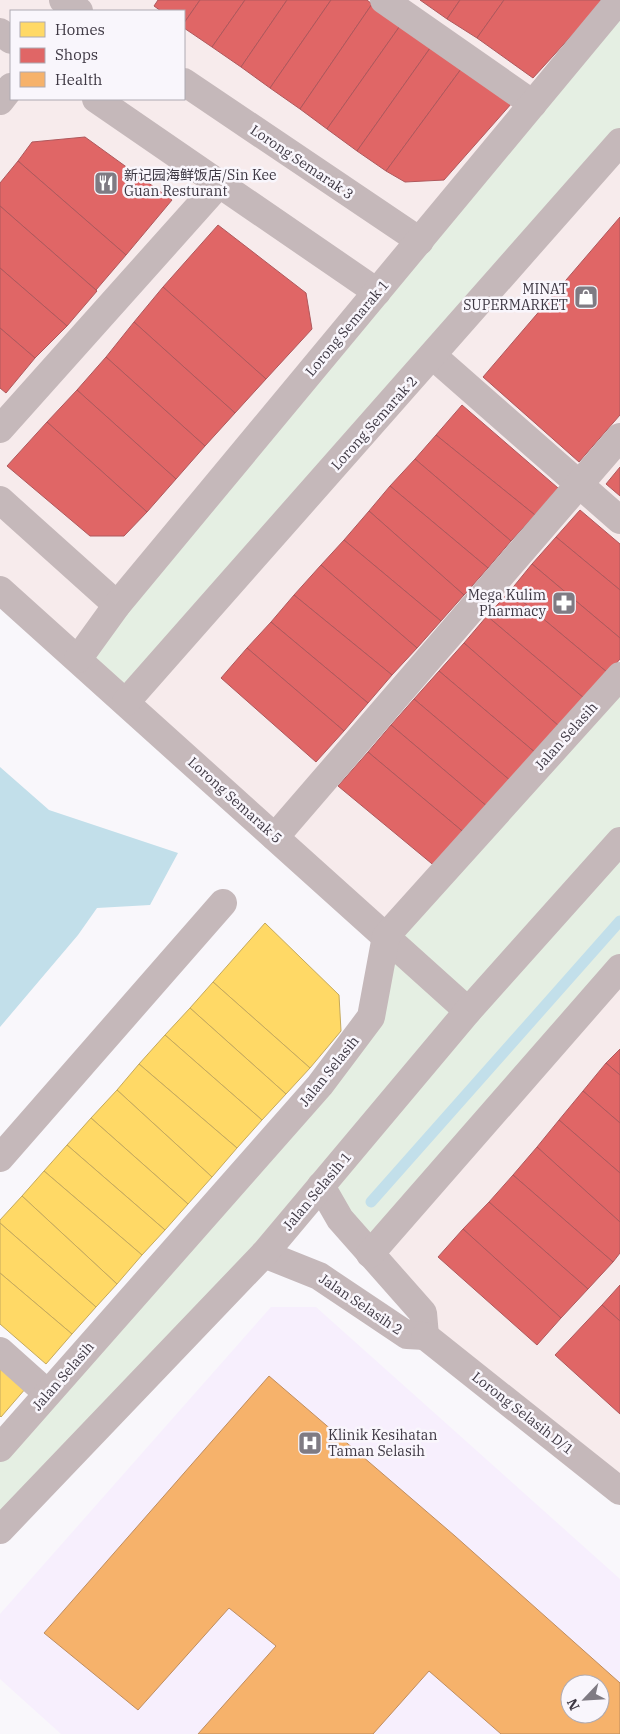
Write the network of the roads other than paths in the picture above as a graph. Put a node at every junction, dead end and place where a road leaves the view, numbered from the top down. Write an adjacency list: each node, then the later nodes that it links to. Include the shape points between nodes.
1 (384, 0): 7 (street)
2 (618, 0): 7 (street, Lorong Semarak 1)
3 (185, 83): 10 (street, Lorong Semarak 3)
4 (10, 88): 6 (street)
5 (97, 100): 9 (street)
6 (0, 101)
7 (533, 104): 10 (street, Lorong Semarak 1)
8 (620, 142): 12 (street, Lorong Semarak 2)
9 (219, 184): 11 (street); 13 (street)
10 (420, 241): 11 (street, Lorong Semarak 1)
11 (377, 292): 19 (street, Lorong Semarak 1)
12 (433, 356): 15 (street); 22 (street, Lorong Semarak 2)
13 (0, 429)
14 (620, 437): 15 (street)
15 (578, 484): 17 (street); 23 (street)
16 (0, 500): 19 (street)
17 (620, 520)
18 (0, 590): 20 (street, Lorong Semarak 5)
19 (117, 605): 20 (street, Lorong Semarak 1)
20 (78, 659): 22 (street, Lorong Semarak 5)
21 (620, 676): 26 (street, Jalan Selasih)
22 (126, 702): 23 (street, Lorong Semarak 5)
23 (275, 837): 26 (street, Lorong Semarak 5)
24 (620, 841): 28 (street, Jalan Selasih 1)
25 (223, 903): 29 (street)
26 (386, 936): 28 (street, Lorong Semarak 5); 35 (street, Jalan Selasih, via 372,1017 320,1085)
27 (620, 968): 32 (street)
28 (468, 1011): 30 (street, Jalan Selasih 1)
29 (0, 1158)
30 (321, 1186): 31 (street, Jalan Selasih 1); 32 (street, Jalan Selasih 2, via 340,1219)
31 (264, 1254): 33 (street, Jalan Selasih 2, via 320,1276 407,1335); 38 (street, Jalan Selasih 1)
32 (370, 1254): 33 (street, Jalan Selasih 2, via 423,1313)
33 (425, 1336): 37 (street, Lorong Selasih D/1)
34 (0, 1351): 35 (street)
35 (47, 1393): 36 (street, Jalan Selasih)
36 (0, 1448)
37 (620, 1491)
38 (0, 1530)

